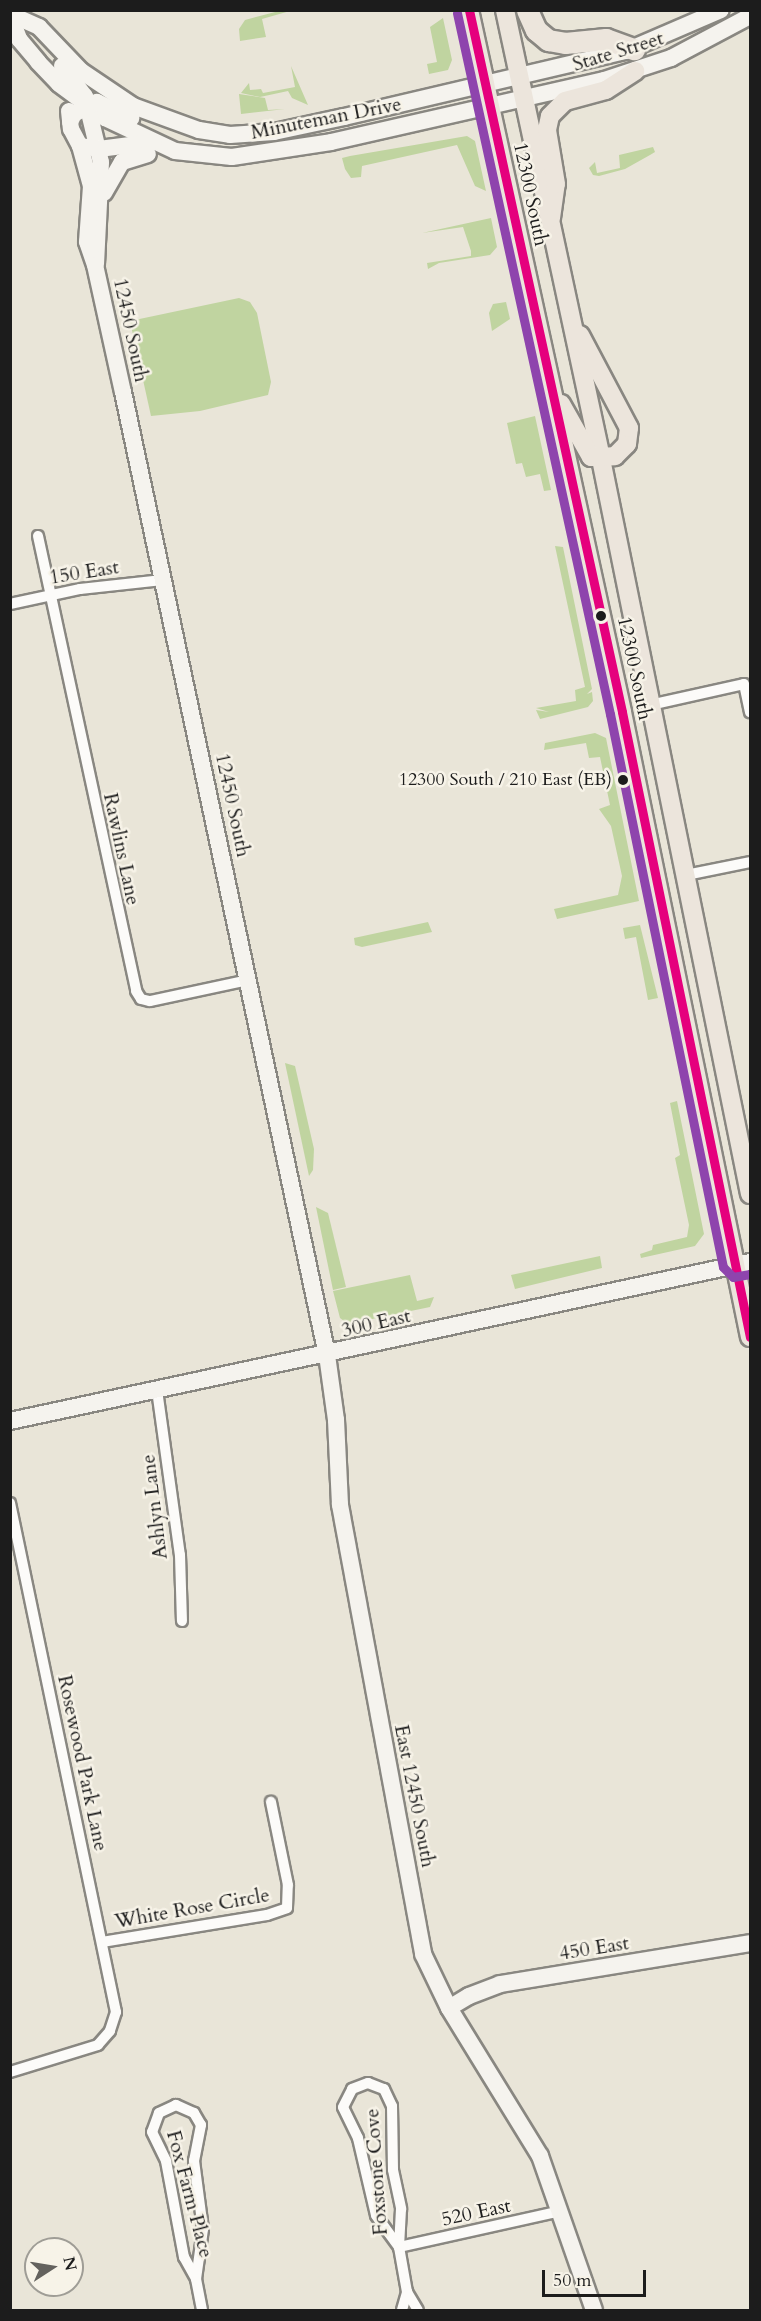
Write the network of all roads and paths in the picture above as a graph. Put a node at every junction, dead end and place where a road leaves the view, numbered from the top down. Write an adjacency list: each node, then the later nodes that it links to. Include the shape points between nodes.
1 (469, 10): 12 (main road, 12300 South)
2 (505, 10): 10 (main road, 12300 South)
3 (527, 10): 8 (highway, via 536,30 554,42 606,39)
4 (721, 10): 8 (street, State Street)
5 (10, 14): 7 (street, Minuteman Drive); 11 (street, Minuteman Drive, via 19,39)
6 (750, 16): 9 (street, State Street, via 695,47)
7 (39, 27): 15 (street, 12450 South, via 49,52 82,88); 17 (street, Minuteman Drive, via 81,71 105,89 133,106)
8 (634, 49): 10 (street, State Street)
9 (635, 71): 13 (street, State Street); 23 (main road, via 606,90 565,101 550,116 547,130 556,184 555,210)
10 (518, 75): 12 (street, State Street); 13 (main road, 12300 South)
11 (59, 84): 15 (street, Minuteman Drive); 16 (street, 12450 South)
12 (484, 84): 14 (main road, 12300 South); 17 (street, Minuteman Drive, via 274,132 230,135)
13 (523, 98): 14 (street, State Street); 23 (main road, 12300 South)
14 (489, 105): 21 (street, Minuteman Drive, via 270,154 232,157); 26 (main road, 12300 South)
15 (88, 106): 16 (street); 17 (street, via 102,102 139,121 176,133); 18 (street, Minuteman Drive, via 121,128); 20 (street, 12450 South)
16 (70, 122): 19 (street, 12450 South)
17 (199, 130)
18 (154, 142): 20 (street); 21 (street, Minuteman Drive)
19 (80, 146): 20 (street); 24 (street, 12450 South, via 91,186 87,242)
20 (99, 150): 22 (street, 12450 South)
21 (175, 150): 22 (street, via 129,158 114,171)
22 (102, 196): 24 (street, 12450 South)
23 (549, 223): 25 (main road, 12300 South)
24 (96, 265): 29 (street, 12450 South)
25 (569, 315): 27 (main road, 12300 South); 27 (main road, via 629,428 627,444 615,456)
26 (550, 381): 27 (main road, via 584,449); 38 (main road, 12300 South)
27 (601, 459): 32 (main road, 12300 South)
28 (38, 536): 30 (street, Rawlins Lane)
29 (163, 580): 30 (street, 150 East); 36 (street, 12450 South)
30 (50, 595): 31 (street, 150 East); 36 (street, Rawlins Lane, via 136,991 141,999 150,1001)
31 (10, 604)
32 (650, 705): 33 (street, via 744,684); 35 (main road, 12300 South)
33 (750, 712)
34 (750, 862): 35 (street)
35 (686, 875): 37 (main road, 12300 South)
36 (249, 980): 40 (street, 12450 South)
37 (750, 1194)
38 (743, 1264): 39 (main road, 12300 South); 40 (street, 300 East)
39 (750, 1337)
40 (327, 1355): 41 (street, 300 East); 48 (street, East 12450 South, via 336,1420 340,1504 423,1954)
41 (157, 1390): 42 (street, 300 East); 44 (street, Ashlyn Lane, via 180,1555)
42 (10, 1421)
43 (10, 1503): 46 (street, Rosewood Park Lane)
44 (182, 1621)
45 (271, 1802): 46 (street, White Rose Circle, via 288,1885 286,1908 267,1915)
46 (102, 1942): 49 (street, Rosewood Park Lane, via 116,2012 110,2031 88,2049)
47 (750, 1943): 48 (street, 450 East, via 500,1984)
48 (449, 2008): 50 (street, East 12450 South, via 540,2156)
49 (10, 2072)
50 (561, 2211): 51 (street, 520 East); 57 (street, East 12450 South)
51 (399, 2247): 51 (street, Foxstone Cove, via 376,2215 358,2138 343,2108 352,2089 368,2083 384,2089 392,2106 393,2170 401,2209); 53 (street, Foxstone Cove)
52 (196, 2279): 52 (street, Fox Farm Place, via 184,2257 168,2170 152,2132 159,2114 176,2105 189,2109 201,2125 194,2161 203,2229); 54 (street, Fox Farm Place)
53 (407, 2292): 55 (street, Foxstone Cove); 56 (street, Foxstone Cove)
54 (202, 2310)
55 (402, 2310)
56 (418, 2310)
57 (594, 2310)

